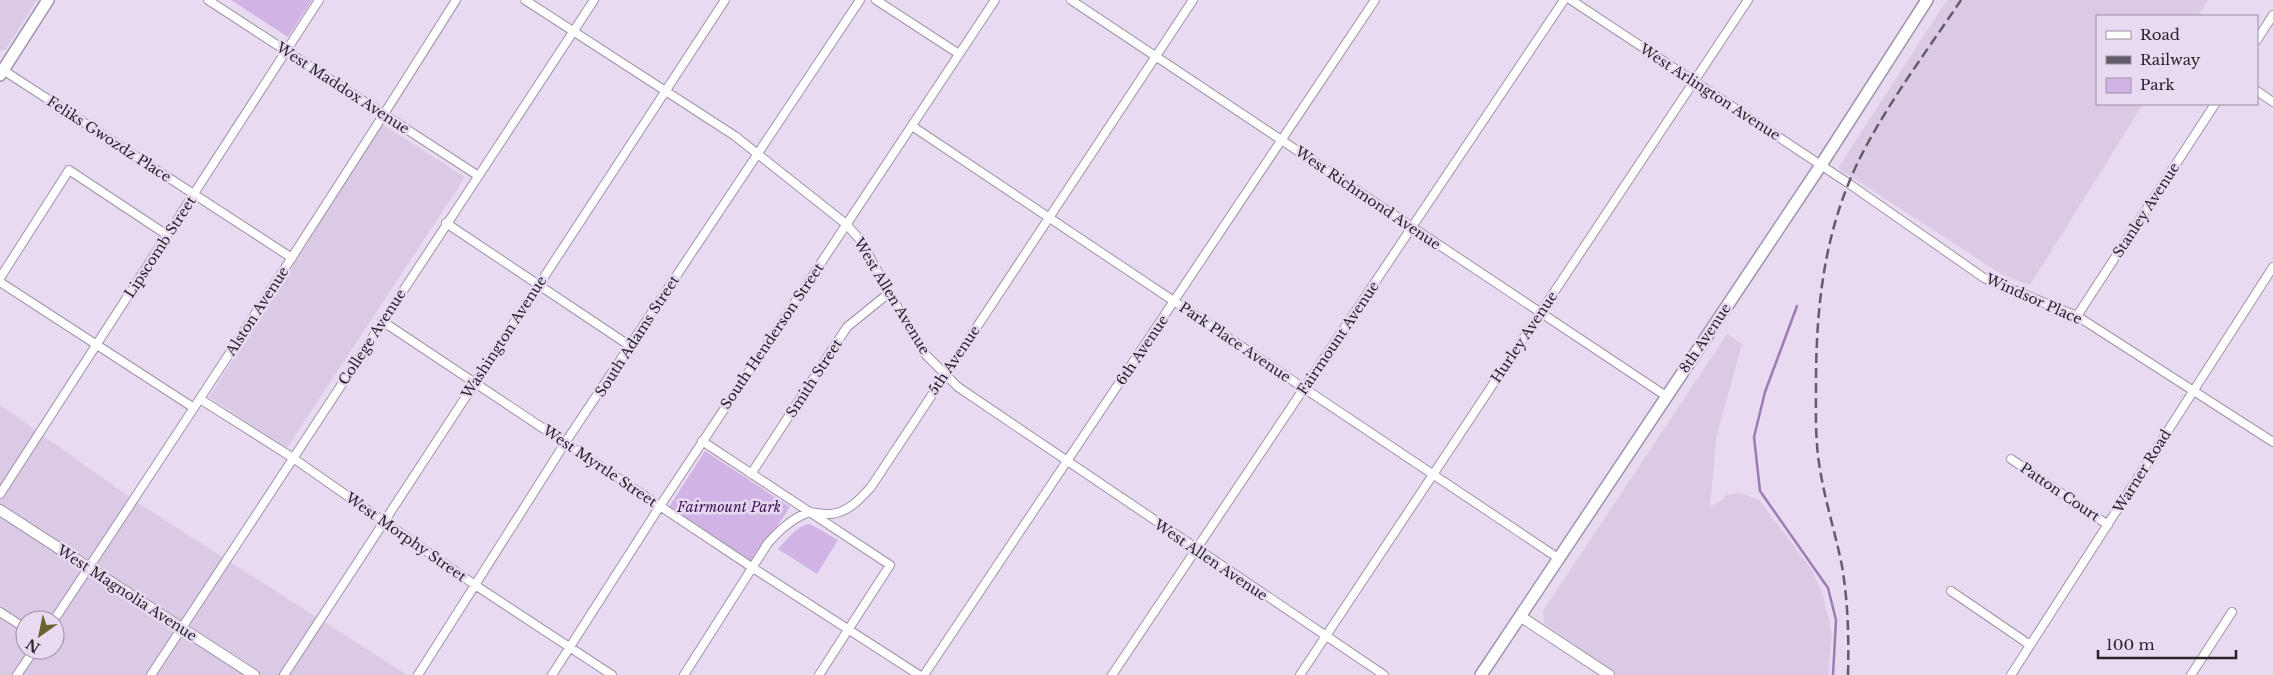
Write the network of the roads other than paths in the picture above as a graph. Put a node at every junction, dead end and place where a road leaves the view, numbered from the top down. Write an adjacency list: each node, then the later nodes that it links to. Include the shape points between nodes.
1 (48, 0): 24 (main road)
2 (208, 0): 21 (street, West Maddox Avenue)
3 (320, 0): 21 (street, Lipscomb Street)
4 (456, 0): 30 (street, Alston Avenue)
5 (525, 0): 19 (street, West Allen Avenue)
6 (594, 0): 19 (street, College Avenue)
7 (725, 0): 26 (street, Washington Avenue)
8 (860, 0): 33 (street, South Adams Street)
9 (876, 0): 22 (street)
10 (995, 0): 22 (street, South Henderson Street)
11 (1070, 0): 23 (street, West Richmond Avenue)
12 (1193, 0): 23 (street, 5th Avenue)
13 (1375, 0): 32 (street, 6th Avenue)
14 (1564, 0): 41 (street, Fairmount Avenue)
15 (1571, 0): 25 (street, West Arlington Avenue)
16 (1748, 0): 25 (street, Hurley Avenue)
17 (1928, 0): 34 (main road, 8th Avenue)
18 (2273, 15): 20 (street)
19 (573, 31): 26 (street, West Allen Avenue); 35 (street, College Avenue)
20 (2258, 38)
21 (286, 51): 30 (street, West Maddox Avenue); 37 (street, Lipscomb Street)
22 (959, 54): 31 (street, South Henderson Street)
23 (1155, 56): 32 (street, West Richmond Avenue); 38 (street, 5th Avenue)
24 (2, 68): 37 (street, Feliks Gwozdz Place)
25 (1694, 81): 34 (street, West Arlington Avenue); 50 (street, Hurley Avenue)
26 (665, 91): 33 (street, West Allen Avenue); 47 (street, Washington Avenue)
27 (2258, 92): 28 (street)
28 (2273, 102)
29 (2214, 105): 51 (street, Stanley Avenue)
30 (384, 115): 35 (street, West Maddox Avenue); 43 (street, Alston Avenue)
31 (912, 126): 38 (street, Park Place Avenue); 40 (street, South Henderson Street)
32 (1282, 140): 41 (street, West Richmond Avenue); 49 (street, 6th Avenue)
33 (758, 154): 40 (street, West Allen Avenue); 54 (street, South Adams Street)
34 (1821, 165): 36 (street, West Arlington Avenue); 59 (main road, 8th Avenue)
35 (477, 176): 39 (street, College Avenue)
36 (1848, 183): 51 (street, Windsor Place, via 1984,278)
37 (193, 195): 42 (street, Lipscomb Street); 43 (street, Feliks Gwozdz Place)
38 (1049, 218): 49 (street, Park Place Avenue); 55 (street, 5th Avenue)
39 (446, 223): 47 (street); 52 (street, College Avenue)
40 (846, 224): 48 (street, West Allen Avenue, via 862,242); 62 (street, South Henderson Street)
41 (1412, 227): 50 (street, West Richmond Avenue); 57 (street, Fairmount Avenue)
42 (167, 235): 45 (street, via 69,170); 53 (street, Lipscomb Street)
43 (292, 258): 60 (street, Alston Avenue)
44 (2272, 270): 58 (street, Warner Road)
45 (0, 278)
46 (0, 282): 53 (street)
47 (539, 284): 54 (street); 56 (street, Washington Avenue)
48 (889, 293): 55 (street, West Allen Avenue, via 926,355); 68 (street, Smith Street, via 842,334)
49 (1175, 302): 57 (street, Park Place Avenue); 67 (street, 6th Avenue)
50 (1540, 312): 59 (street, West Richmond Avenue); 69 (street, Hurley Avenue)
51 (2077, 316): 58 (street, Windsor Place)
52 (382, 321): 56 (street, West Myrtle Street); 65 (street, College Avenue)
53 (95, 346): 61 (street); 70 (street, Lipscomb Street)
54 (630, 346): 64 (street, South Adams Street)
55 (944, 374): 67 (street, West Allen Avenue); 73 (street, 5th Avenue, via 871,487 857,502 830,514)
56 (475, 383): 64 (street, West Myrtle Street); 74 (street, Washington Avenue)
57 (1304, 388): 69 (street, Park Place Avenue); 76 (street, Fairmount Avenue)
58 (2193, 390): 63 (street, Windsor Place); 75 (street, Warner Road)
59 (1666, 396): 77 (main road, 8th Avenue)
60 (200, 399): 61 (street, Alston Avenue); 65 (street, West Morphy Street)
61 (194, 408): 78 (street, Alston Avenue)
62 (702, 442): 68 (street); 71 (street, South Henderson Street)
63 (2273, 442)
64 (566, 443): 71 (street, West Myrtle Street); 80 (street, South Adams Street)
65 (293, 458): 74 (street, West Morphy Street); 87 (street, College Avenue)
66 (2011, 459): 75 (street, Patton Court)
67 (1066, 462): 76 (street, West Allen Avenue); 103 (street, 6th Avenue)
68 (751, 474): 73 (street)
69 (1433, 474): 77 (street, Park Place Avenue); 89 (street, Hurley Avenue)
70 (0, 494)
71 (660, 506): 79 (street, West Myrtle Street); 91 (street, South Henderson Street)
72 (0, 510): 78 (street, West Magnolia Avenue)
73 (810, 512): 79 (street, via 781,530 768,543); 88 (street, via 890,566)
74 (384, 522): 80 (street, West Morphy Street); 96 (street, Washington Avenue)
75 (2108, 525): 90 (street, Warner Road)
76 (1197, 550): 89 (street, West Allen Avenue); 104 (street, Fairmount Avenue)
77 (1558, 558): 85 (main road, 8th Avenue)
78 (88, 567): 82 (street, Alston Avenue); 87 (street, West Magnolia Avenue)
79 (753, 568): 88 (street, West Myrtle Street); 100 (street)
80 (475, 586): 91 (street, West Morphy Street); 97 (street, South Adams Street)
81 (1951, 591): 90 (street)
82 (60, 610)
83 (0, 612): 86 (street)
84 (2232, 612): 110 (street)
85 (1520, 616): 107 (main road, 8th Avenue); 108 (street)
86 (15, 622)
87 (182, 628): 94 (street, College Avenue); 95 (street, West Magnolia Avenue)
88 (849, 629): 101 (street); 102 (street, West Myrtle Street)
89 (1326, 636): 105 (street, Hurley Avenue); 106 (street, West Allen Avenue)
90 (2030, 645): 109 (street, Warner Road)
91 (570, 648): 98 (street, South Henderson Street); 99 (street, West Morphy Street)
92 (27, 660): 93 (street)
93 (17, 675)
94 (151, 675)
95 (254, 675)
96 (284, 675)
97 (418, 675)
98 (552, 675)
99 (612, 675)
100 (684, 675)
101 (818, 675)
102 (920, 675)
103 (924, 675)
104 (1112, 675)
105 (1300, 675)
106 (1384, 675)
107 (1481, 675)
108 (1609, 675)
109 (2011, 675)
110 (2191, 675)

